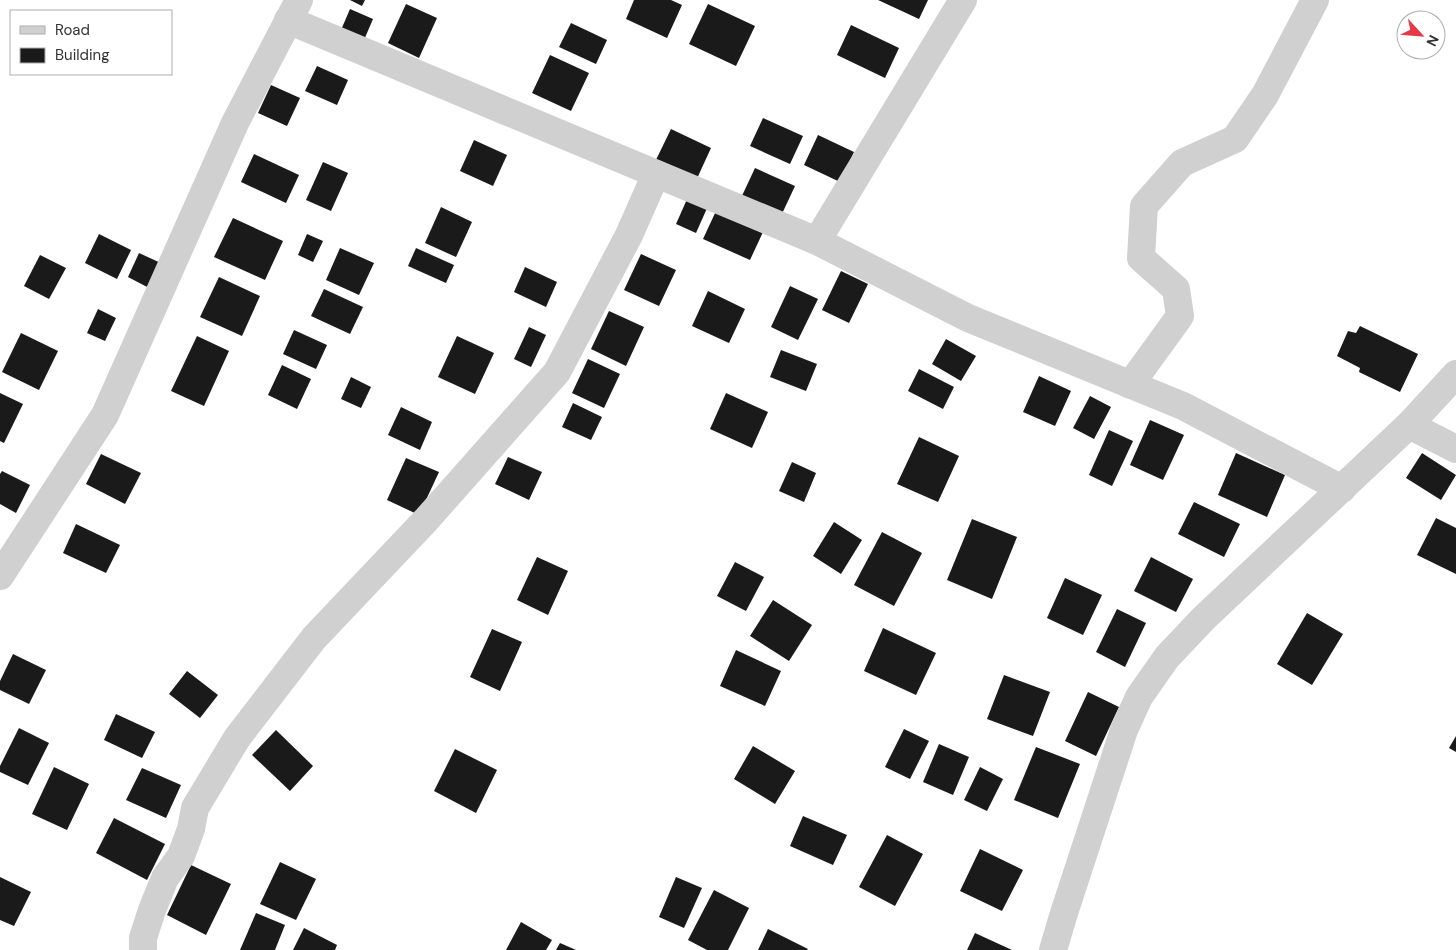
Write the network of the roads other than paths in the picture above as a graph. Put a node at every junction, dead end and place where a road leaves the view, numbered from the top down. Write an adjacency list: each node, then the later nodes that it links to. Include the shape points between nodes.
1 (963, 0): 5 (street)
2 (1315, 0): 7 (street, via 1265,95 1235,139 1182,163 1144,206 1141,258 1176,289 1180,316)
3 (294, 10): 4 (street); 11 (street, via 235,123 105,415)
4 (656, 174): 5 (street); 12 (street, via 629,235 557,372 426,520 314,638 237,738 195,808 181,856 164,878 152,910 143,938)
5 (817, 241): 7 (street, via 968,318)
6 (1456, 374): 8 (street)
7 (1130, 385): 10 (street, via 1183,406)
8 (1409, 425): 9 (street); 10 (street)
9 (1456, 449)
10 (1342, 489): 13 (street, via 1198,625 1167,657 1139,697 1124,730)
11 (0, 576)
12 (143, 950)
13 (1053, 950)

